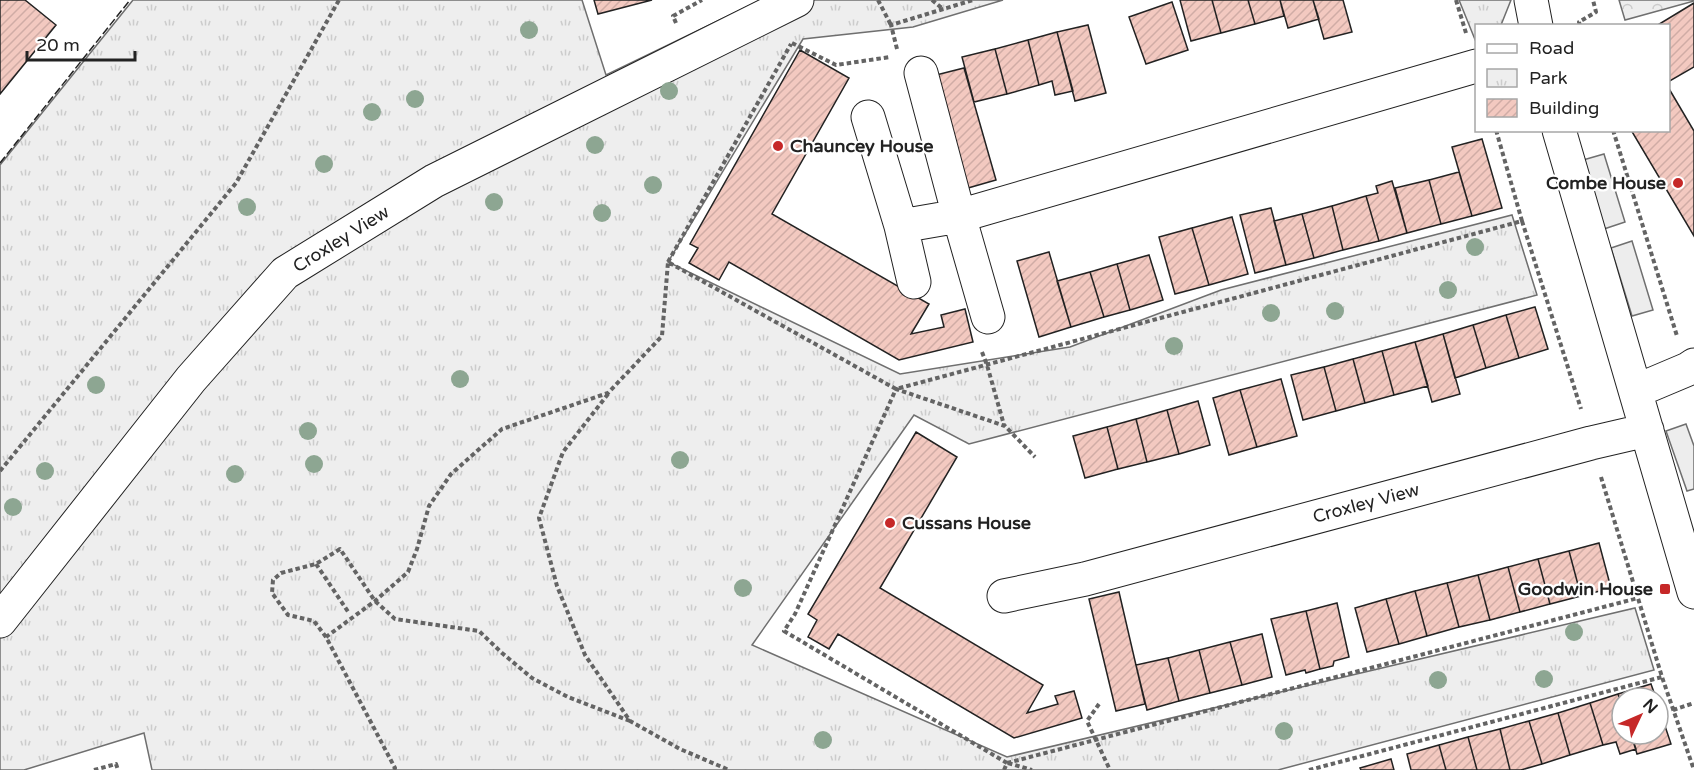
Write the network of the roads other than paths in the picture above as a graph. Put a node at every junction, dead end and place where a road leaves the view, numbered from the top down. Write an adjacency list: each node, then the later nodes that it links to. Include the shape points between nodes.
1 (797, 0): 17 (street, Croxley View, via 434,181 285,273 191,379)
2 (1532, 0): 3 (street)
3 (1536, 24)
4 (1475, 66): 8 (street)
5 (921, 73): 8 (street)
6 (868, 117): 9 (street)
7 (1560, 132): 13 (street)
8 (959, 216): 9 (street); 11 (street)
9 (901, 226): 10 (street)
10 (914, 282)
11 (988, 317)
12 (1691, 367): 13 (street)
13 (1636, 391): 14 (street)
14 (1647, 430): 15 (street); 16 (street, Croxley View, via 1085,579)
15 (1694, 592)
16 (1004, 596)
17 (0, 621)

